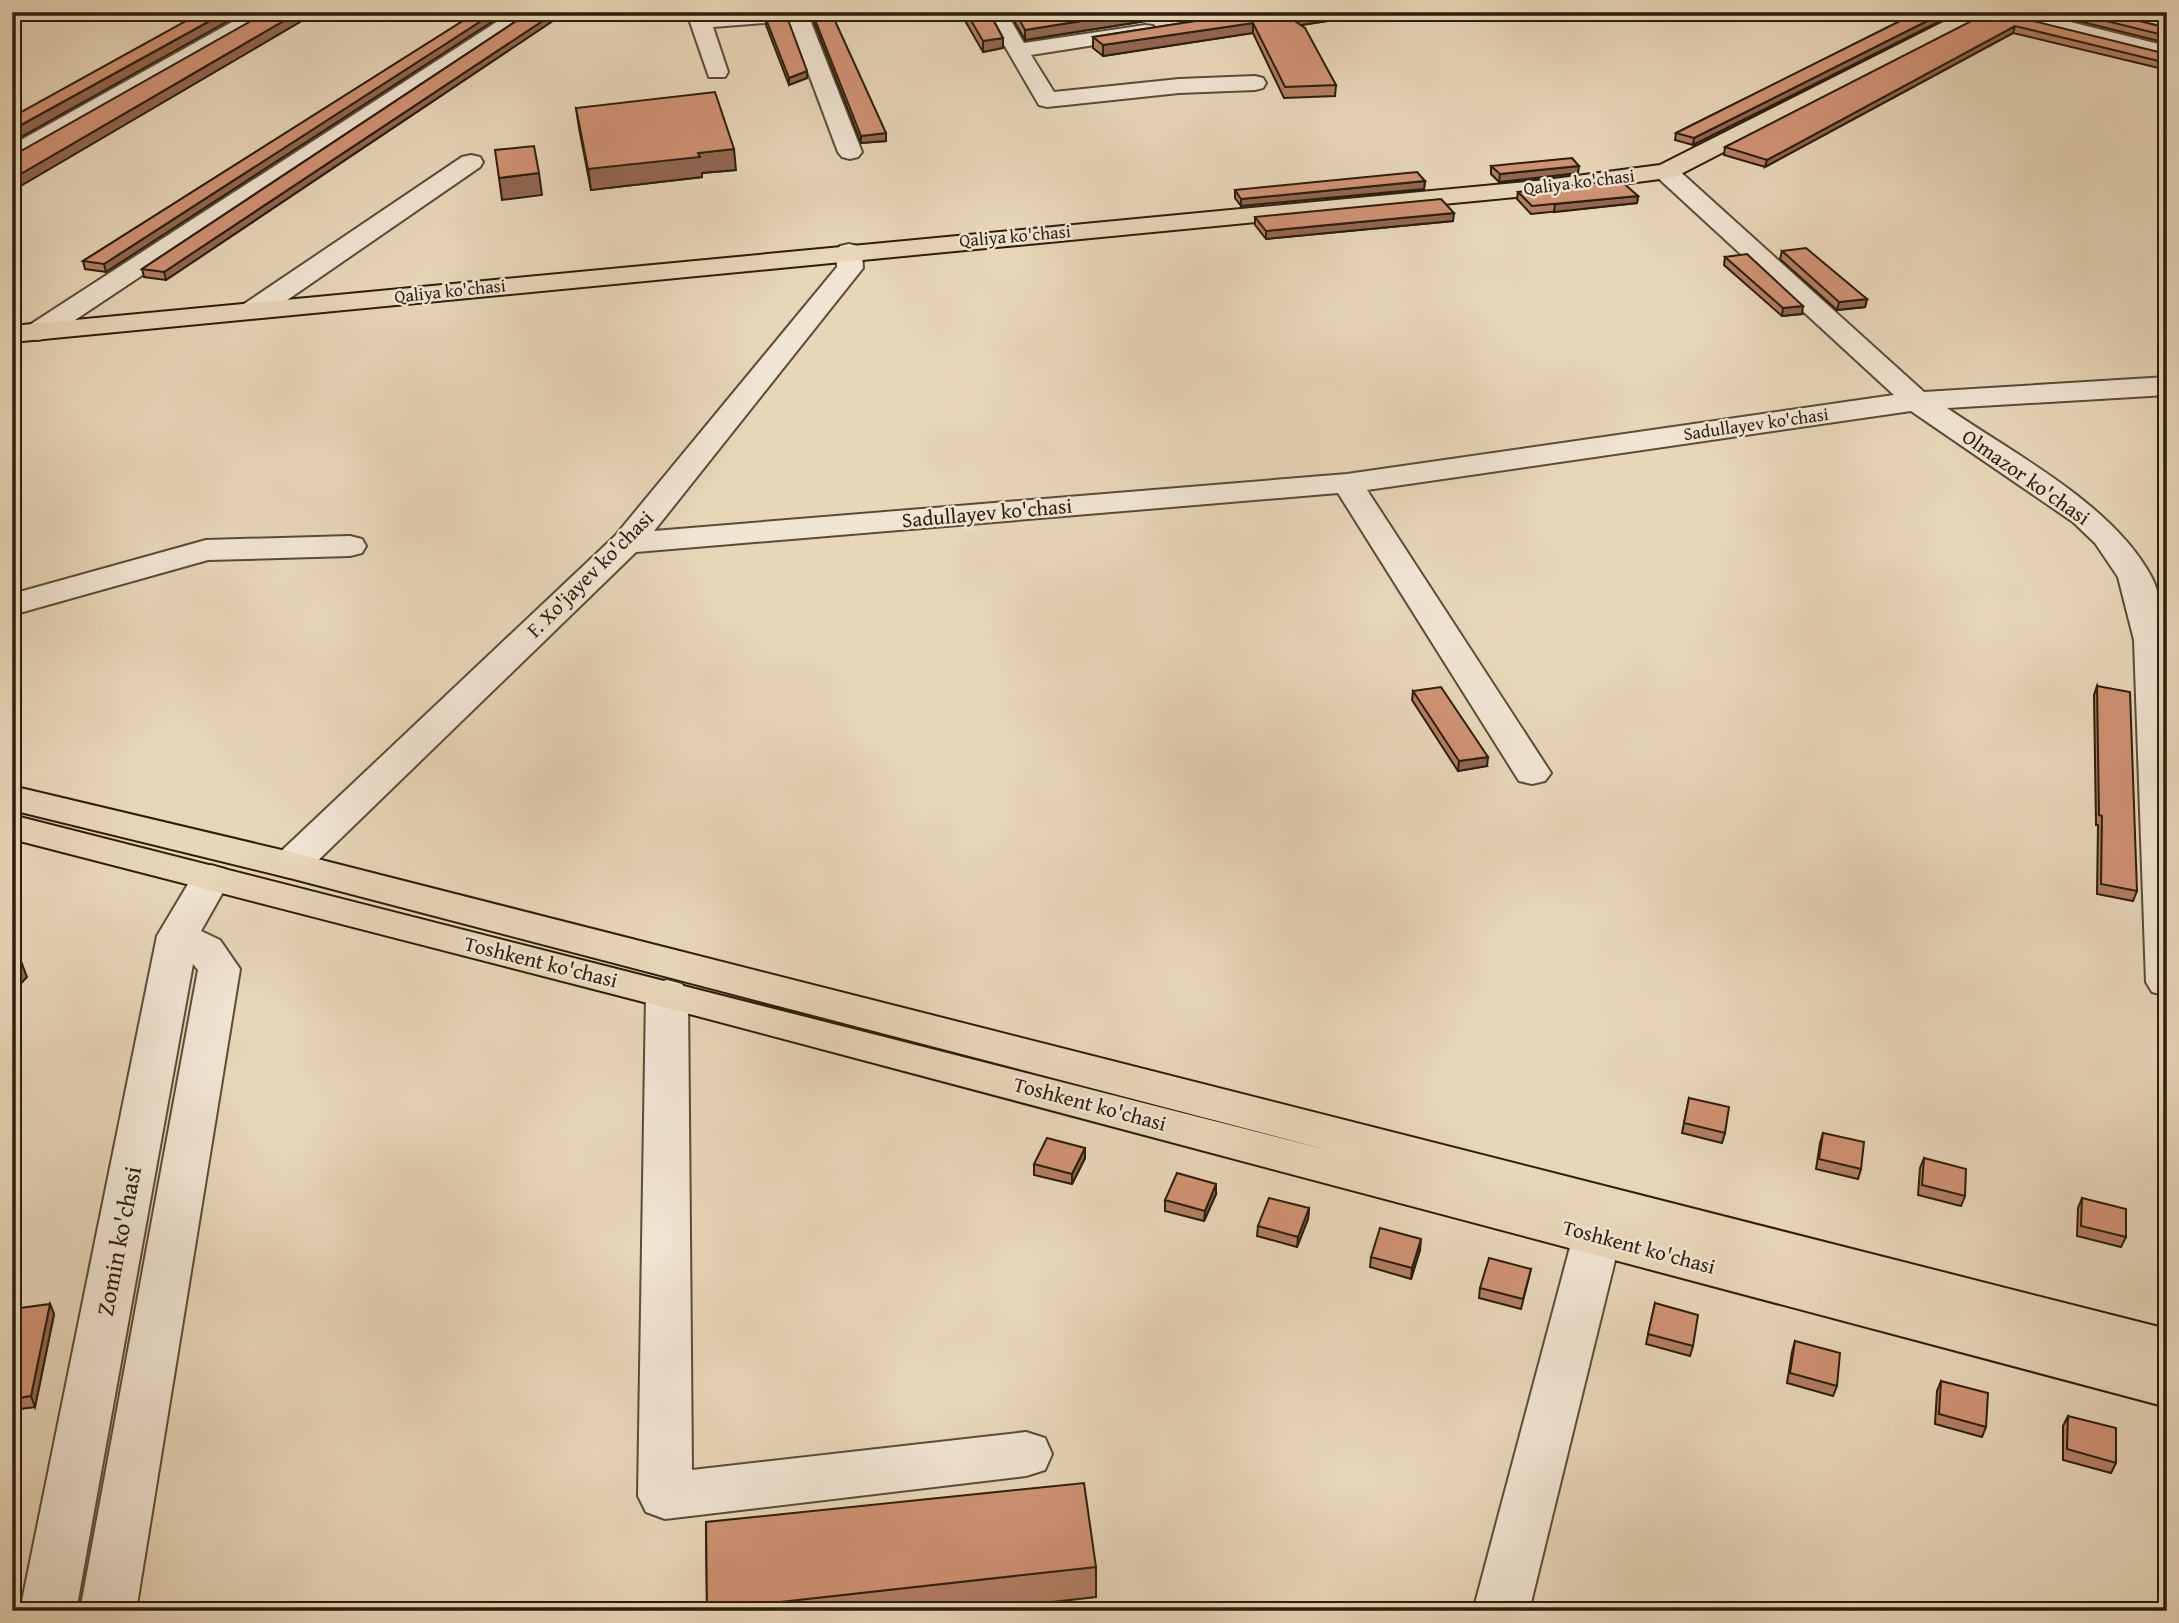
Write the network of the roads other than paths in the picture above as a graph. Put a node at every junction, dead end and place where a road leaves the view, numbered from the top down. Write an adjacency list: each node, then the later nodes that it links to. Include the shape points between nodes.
1 (266, 12): 13 (street)
2 (527, 12): 18 (street)
3 (995, 12): 8 (street)
4 (1980, 12): 15 (main road, Qaliya ko'chasi)
5 (2004, 12): 9 (street)
6 (796, 13): 10 (street, via 701,22); 12 (street)
7 (1169, 27): 8 (street)
8 (1019, 50): 11 (street, via 1047,100)
9 (2167, 53)
10 (717, 72)
11 (1255, 83)
12 (850, 152)
13 (12, 155)
14 (471, 162): 17 (street)
15 (1666, 172): 16 (main road, Qaliya ko'chasi); 21 (street, Olmazor ko'chasi)
16 (849, 252): 17 (main road, Qaliya ko'chasi); 23 (street, F. Xo'jayev ko'chasi, via 850,268)
17 (254, 310): 18 (main road, Qaliya ko'chasi)
18 (38, 332): 19 (main road, Qaliya ko'chasi)
19 (12, 334)
20 (2167, 386): 21 (street, Sadullayev ko'chasi)
21 (1917, 401): 22 (street, Sadullayev ko'chasi); 26 (street, Olmazor ko'chasi, via 2076,509 2106,536 2135,577)
22 (1347, 483): 23 (street, Sadullayev ko'chasi); 27 (street)
23 (627, 543): 30 (street, F. Xo'jayev ko'chasi)
24 (350, 545): 25 (street, via 206,550)
25 (12, 605)
26 (2159, 641): 33 (street, Olmazor ko'chasi)
27 (1532, 773)
28 (12, 798): 30 (main road, Toshkent ko'chasi)
29 (12, 827): 31 (main road, Toshkent ko'chasi)
30 (290, 865): 36 (main road, Toshkent ko'chasi)
31 (211, 878): 32 (street, Zomin ko'chasi); 34 (main road, Toshkent ko'chasi)
32 (178, 936): 39 (street, Zomin ko'chasi); 40 (street, via 205,950 219,969)
33 (2167, 982)
34 (667, 994): 35 (main road, Toshkent ko'chasi); 38 (street, via 665,1496)
35 (1597, 1236): 37 (main road, Toshkent ko'chasi); 41 (street)
36 (2167, 1349)
37 (2167, 1386)
38 (1026, 1454)
39 (48, 1611)
40 (108, 1611)
41 (1501, 1611)

